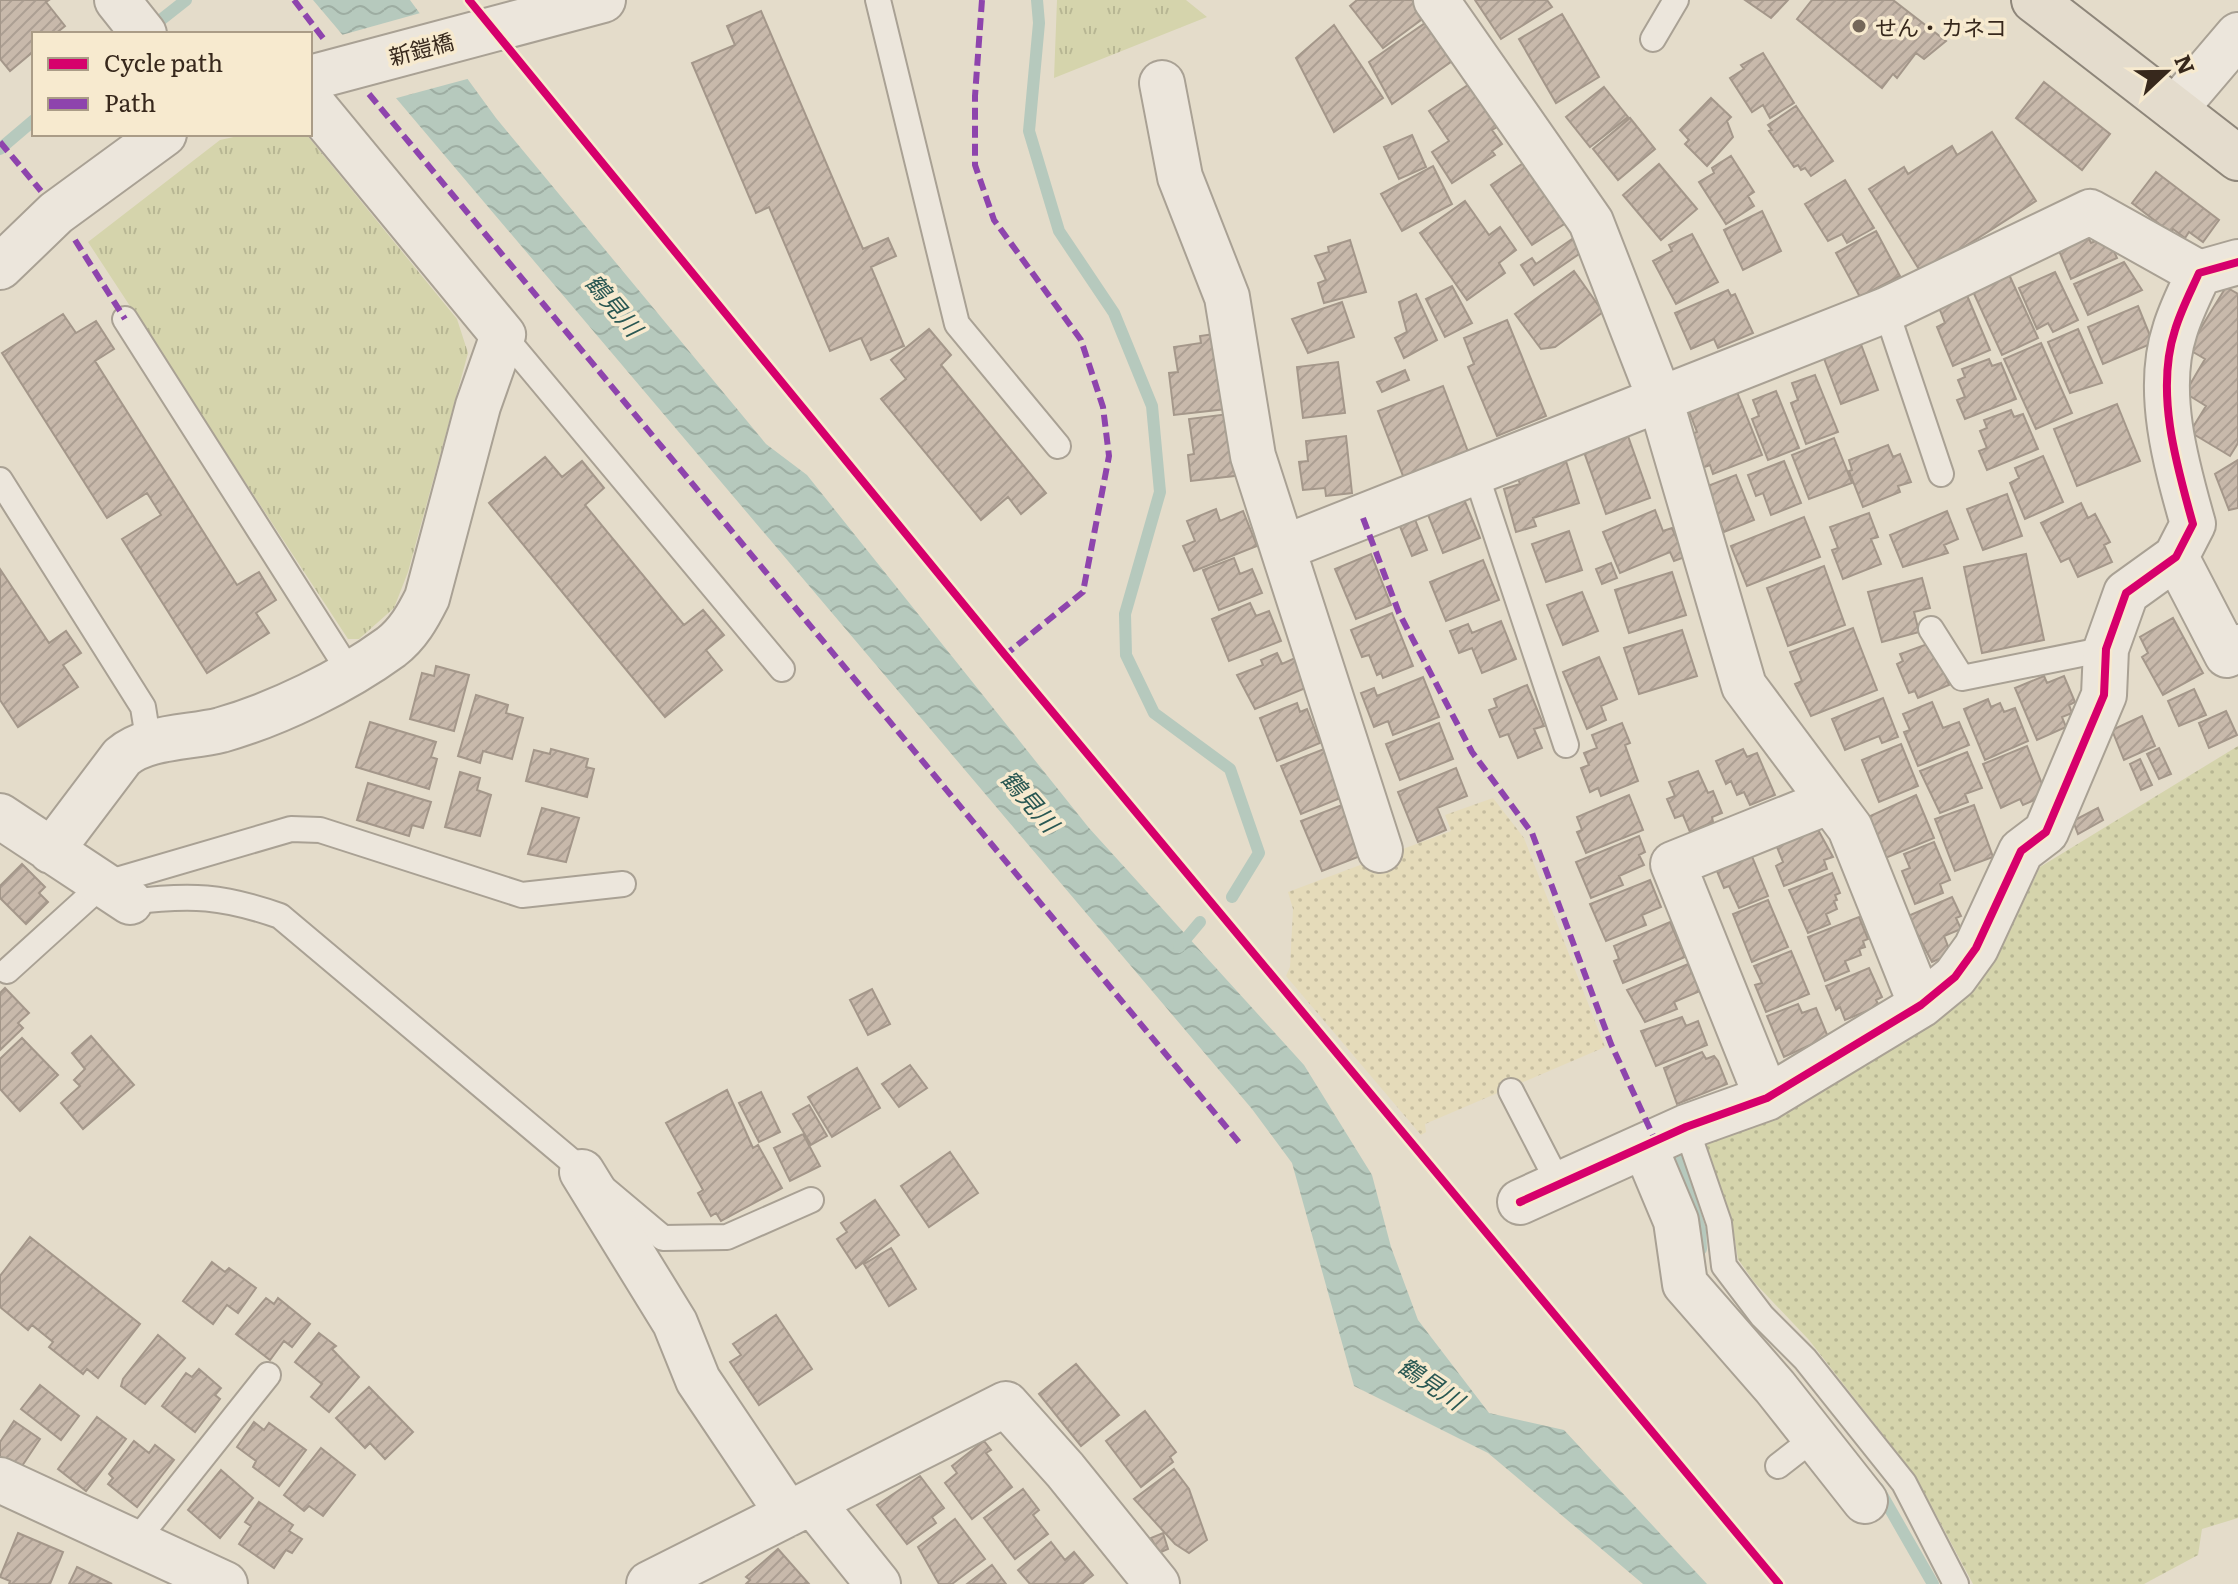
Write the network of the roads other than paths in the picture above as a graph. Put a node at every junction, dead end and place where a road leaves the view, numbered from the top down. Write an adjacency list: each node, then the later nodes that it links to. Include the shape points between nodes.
1 (603, 0): 8 (street, 新鎧橋)
2 (878, 0): 20 (lane, via 957,324)
3 (1436, 0): 19 (street, via 1591,222)
4 (1676, 0): 7 (lane)
5 (2034, 0): 11 (main road)
6 (2238, 35): 11 (street)
7 (1653, 39)
8 (312, 77)
9 (1162, 83): 24 (street, via 1180,177 1227,297 1253,456)
10 (312, 103): 18 (street)
11 (2175, 109): 13 (main road)
12 (161, 136): 14 (street, via 56,213)
13 (2238, 158)
14 (0, 267)
15 (2218, 267): 16 (street, via 2090,212); 25 (street, via 2174,331 2167,378 2180,476 2193,524)
16 (1886, 310): 19 (street); 22 (lane)
17 (125, 319): 30 (lane)
18 (503, 335): 29 (lane); 30 (street, via 478,406 427,598 416,621 392,646)
19 (1660, 399): 21 (street); 33 (street, via 1744,686)
20 (1058, 446)
21 (1476, 474): 24 (street); 32 (lane)
22 (1941, 474)
23 (0, 480): 31 (lane, via 143,707)
24 (1283, 548): 35 (street)
25 (2176, 557): 27 (street, via 2227,655); 28 (street, via 2126,593)
26 (1931, 629): 28 (lane, via 1962,678)
27 (2238, 647)
28 (2106, 649): 40 (street, via 2104,695 2046,832 2021,851 1976,948 1955,977)
29 (782, 669)
30 (349, 671): 31 (street, via 280,711)
31 (149, 744): 36 (street, via 122,757)
32 (1566, 745)
33 (1830, 801): 40 (street, via 1850,828); 42 (street, via 1673,864)
34 (4, 826): 36 (street)
35 (1380, 850)
36 (51, 851): 38 (street)
37 (623, 884): 38 (lane, via 522,895 320,830 291,829)
38 (116, 893): 39 (lane); 45 (lane, via 233,899 280,916)
39 (7, 971)
40 (1921, 1005): 42 (street)
41 (1511, 1091): 46 (lane)
42 (1767, 1098): 43 (street)
43 (1686, 1127): 44 (street); 60 (lane, via 1719,1223 1724,1266 1904,1483)
44 (1645, 1147): 46 (street); 50 (street, via 1676,1221 1685,1284)
45 (582, 1172): 47 (lane, via 663,1238 727,1237); 54 (street, via 675,1323 698,1380)
46 (1559, 1184): 48 (street)
47 (811, 1200)
48 (1520, 1202)
49 (268, 1375): 55 (lane)
50 (1814, 1438): 51 (lane); 53 (street)
51 (1778, 1466)
52 (0, 1480): 55 (street)
53 (1865, 1501)
54 (800, 1508): 57 (street); 58 (street); 59 (street, via 1006,1404)
55 (135, 1542): 56 (street)
56 (225, 1584)
57 (649, 1584)
58 (878, 1584)
59 (1157, 1584)
60 (1956, 1584)

